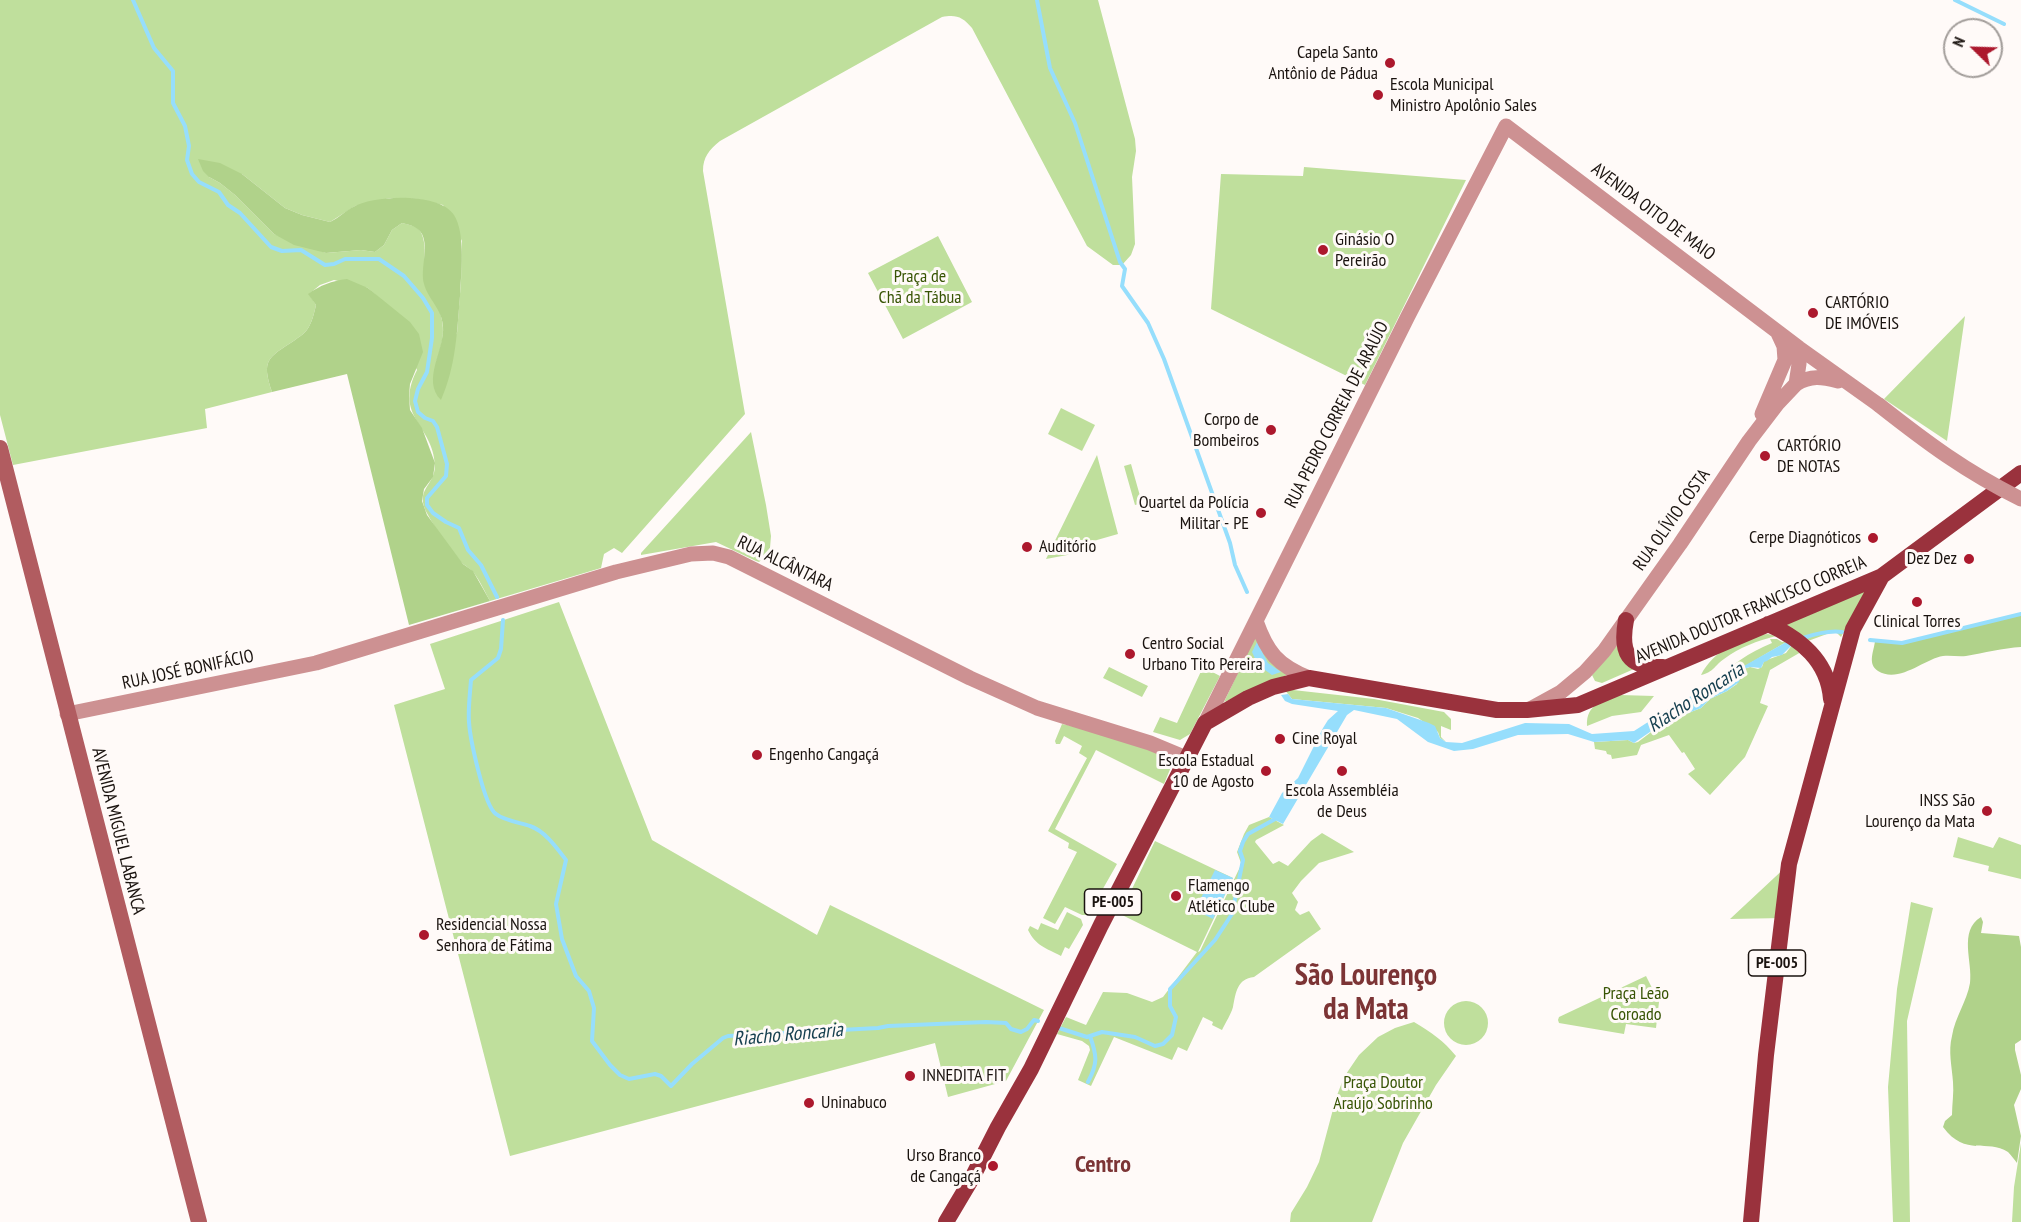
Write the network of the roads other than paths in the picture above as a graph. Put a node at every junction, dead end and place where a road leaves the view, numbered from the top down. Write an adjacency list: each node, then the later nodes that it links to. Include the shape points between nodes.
1 (1506, 126): 2 (street, AVENIDA OITO DE MAIO); 13 (street, RUA PEDRO CORREIA DE ARAÚJO)
2 (1777, 331): 3 (street, AVENIDA OITO DE MAIO); 4 (street, RUA OLÍVIO COSTA, via 1786,353)
3 (1799, 356): 4 (street); 5 (street, AVENIDA OITO DE MAIO, via 1818,362); 6 (street)
4 (1779, 373): 7 (street, RUA OLÍVIO COSTA)
5 (1847, 383): 6 (street, via 1821,376); 10 (street, AVENIDA OITO DE MAIO, bridge, via 1966,470)
6 (1796, 384): 7 (street, RUA OLÍVIO COSTA)
7 (1749, 441): 12 (street, RUA OLÍVIO COSTA)
8 (0, 448): 20 (main road, AVENIDA MIGUEL LABANCA)
9 (2021, 473): 11 (main road, PE-005)
10 (2021, 499)
11 (1885, 573): 14 (main road, AVENIDA DOUTOR FRANCISCO CORREIA / PE-005); 18 (main road, AVENIDA DOUTOR FRANCISCO CORREIA / PE-005, via 1853,629)
12 (1626, 620): 16 (main road, via 1624,645 1635,662); 19 (street, RUA OLÍVIO COSTA, via 1586,672 1561,692)
13 (1256, 621): 17 (street, via 1278,662); 21 (street, RUA PEDRO CORREIA DE ARAÚJO)
14 (1768, 624): 16 (main road, AVENIDA DOUTOR FRANCISCO CORREIA / PE-005); 18 (main road, via 1797,639 1824,668 1830,685)
15 (316, 663): 20 (street, RUA JOSÉ BONIFÁCIO); 22 (street, RUA ALCÂNTARA, via 616,572 691,554 713,553 729,557 1037,708)
16 (1667, 667): 19 (main road, AVENIDA DOUTOR FRANCISCO CORREIA / PE-005, via 1578,705)
17 (1309, 678): 19 (main road, AVENIDA DOUTOR FRANCISCO CORREIA / PE-005, via 1478,707); 21 (main road, AVENIDA DOUTOR FRANCISCO CORREIA / PE-005, via 1277,685)
18 (1831, 709): 25 (main road, AVENIDA DOUTOR FRANCISCO CORREIA / PE-005, via 1789,864)
19 (1527, 710)
20 (67, 714): 23 (main road, AVENIDA MIGUEL LABANCA)
21 (1205, 723): 22 (main road, PE-005)
22 (1186, 758): 24 (main road, PE-005, via 1031,1069)
23 (200, 1222)
24 (946, 1222)
25 (1751, 1222)

